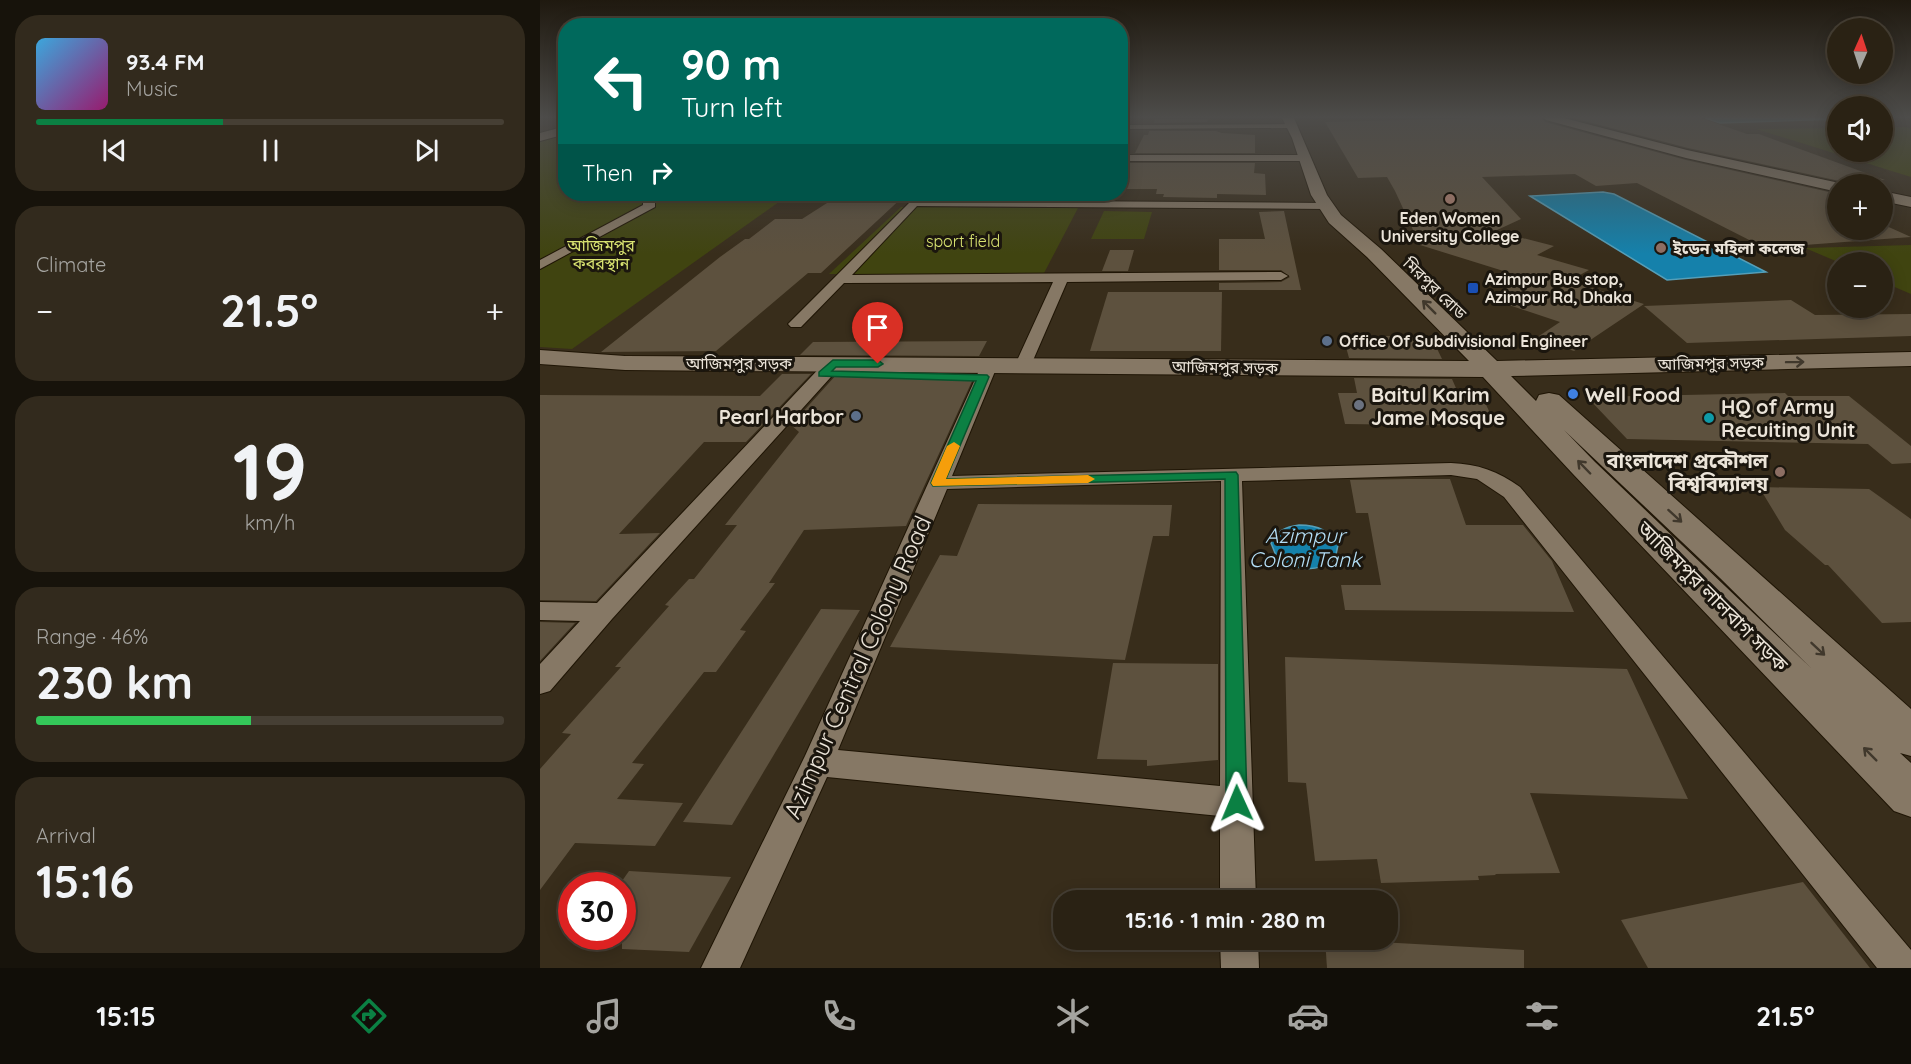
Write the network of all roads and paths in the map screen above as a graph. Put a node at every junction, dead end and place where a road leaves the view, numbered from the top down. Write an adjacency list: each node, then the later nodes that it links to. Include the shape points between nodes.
1 (1315, 163): 13 (main road, মিরপুর রোড, via 1319,195)
2 (1730, 163): 4 (main road)
3 (1738, 163): 5 (main road)
4 (1827, 183)
5 (1827, 183)
6 (1893, 196): 8 (main road)
7 (1128, 200): 13 (street)
8 (1911, 200)
9 (917, 201): 12 (street)
10 (1029, 201): 12 (street)
11 (647, 203): 15 (street, via 651,205)
12 (914, 204): 17 (street)
13 (1325, 206): 27 (main road, মিরপুর রোড, one-way to 13, via 1457,334)
14 (1358, 215): 20 (main road, মিরপুর রোড)
15 (540, 265)
16 (1281, 276): 18 (street)
17 (841, 279): 18 (street); 19 (street)
18 (1061, 279): 23 (street)
19 (796, 324)
20 (1479, 330)
21 (540, 357): 25 (main road, আজিমপুর সড়ক)
22 (1911, 359): 27 (main road, আজিমপুর সড়ক, one-way to 22)
23 (1023, 365): 26 (main road, আজিমপুর সড়ক); 27 (main road, আজিমপুর সড়ক)
24 (540, 368): 25 (main road, আজিমপুর সড়ক, via 609,373)
25 (828, 369): 26 (main road, আজিমপুর সড়ক); 32 (street)
26 (986, 371): 27 (main road, আজিমপুর সড়ক, via 1455,382); 30 (street, Azimpur Central Colony Road)
27 (1512, 377): 28 (main road, আজিমপুর সড়ক); 34 (main road, one-way to 34, via 1733,569); 36 (main road, আজিমপুর লালবাগ সড়ক, one-way to 27, via 1584,468)
28 (1911, 379)
29 (1231, 475): 30 (street); 37 (street); 42 (street, via 1451,469 1473,470 1494,477 1512,492)
30 (938, 483): 35 (street, Azimpur Central Colony Road)
31 (540, 611): 32 (street)
32 (603, 612): 33 (street)
33 (540, 683)
34 (1911, 737)
35 (818, 762): 37 (street); 40 (street, Azimpur Central Colony Road)
36 (1911, 795)
37 (1237, 803): 38 (street)
38 (1239, 890)
39 (1239, 950): 41 (street)
40 (720, 968)
41 (1240, 968)
42 (1901, 968)

